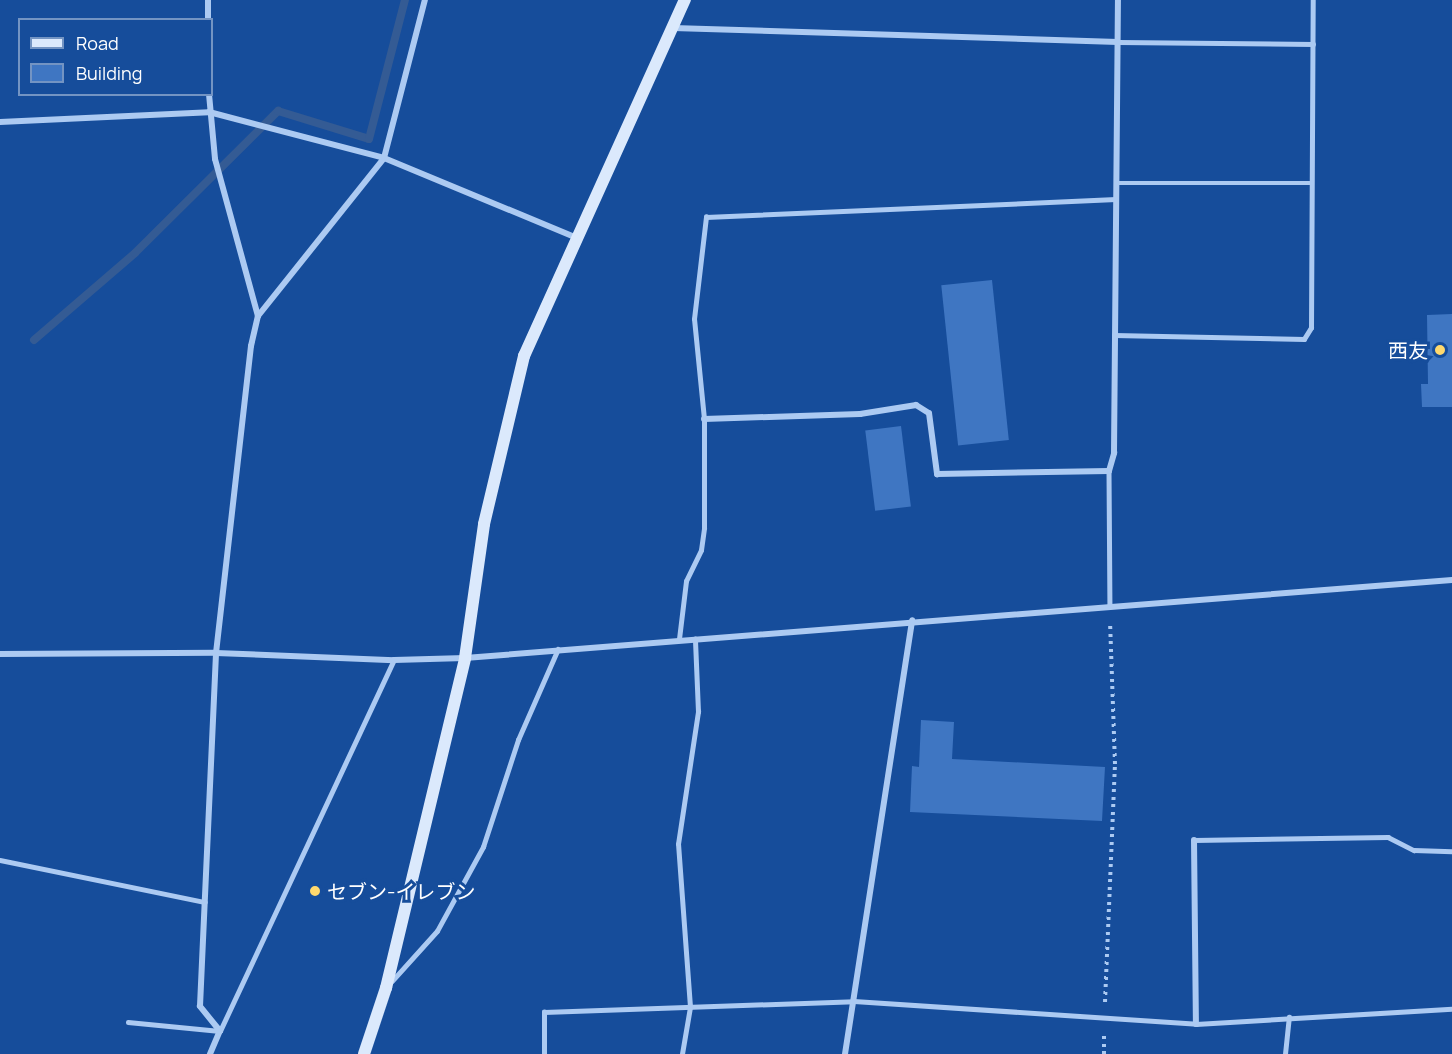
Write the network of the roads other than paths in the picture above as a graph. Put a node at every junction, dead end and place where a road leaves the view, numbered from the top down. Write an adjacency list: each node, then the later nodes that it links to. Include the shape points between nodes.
1 (208, 0): 6 (street)
2 (425, 0): 13 (street)
3 (685, 0): 7 (street)
4 (1118, 0): 8 (street)
5 (1314, 0): 9 (lane)
6 (208, 18)
7 (672, 27): 8 (street); 17 (street)
8 (1118, 42): 9 (lane); 14 (street)
9 (1313, 44): 15 (lane)
10 (209, 96): 11 (street)
11 (209, 112): 12 (street); 13 (street); 18 (street, via 215,159)
12 (0, 122)
13 (384, 158): 17 (street); 18 (street)
14 (1116, 183): 15 (lane); 16 (street)
15 (1312, 183): 19 (lane, via 1311,328 1304,339)
16 (1116, 199): 19 (street); 20 (lane, via 706,217 694,319)
17 (579, 238): 30 (street, via 524,356 484,524)
18 (258, 316): 28 (street, via 251,346)
19 (1114, 335): 21 (street, via 1114,453)
20 (704, 419): 21 (street, via 860,414 916,405 929,413 937,474); 26 (lane, via 704,528 701,550 686,581)
21 (1109, 471): 23 (lane)
22 (1452, 580): 23 (street)
23 (1110, 606): 24 (street)
24 (912, 620): 25 (street); 37 (street)
25 (695, 638): 26 (street); 38 (lane, via 698,712 678,844)
26 (679, 639): 27 (street)
27 (558, 649): 30 (street); 36 (lane, via 518,740 483,847 437,931)
28 (216, 653): 29 (street); 31 (street); 35 (street)
29 (0, 654)
30 (465, 658): 31 (street); 36 (street)
31 (394, 660): 43 (lane)
32 (1194, 840): 33 (lane, via 1389,837 1414,850); 42 (street)
33 (1452, 851)
34 (0, 860): 35 (lane)
35 (205, 902): 43 (street, via 200,1006)
36 (386, 988): 45 (street)
37 (854, 1001): 38 (lane); 42 (lane); 48 (street)
38 (690, 1007): 46 (lane, via 544,1012); 47 (lane)
39 (1452, 1009): 40 (lane)
40 (1289, 1017): 42 (lane); 49 (lane)
41 (128, 1022): 43 (lane)
42 (1196, 1024)
43 (220, 1031): 44 (street)
44 (210, 1054)
45 (364, 1054)
46 (544, 1054)
47 (682, 1054)
48 (845, 1054)
49 (1286, 1054)

